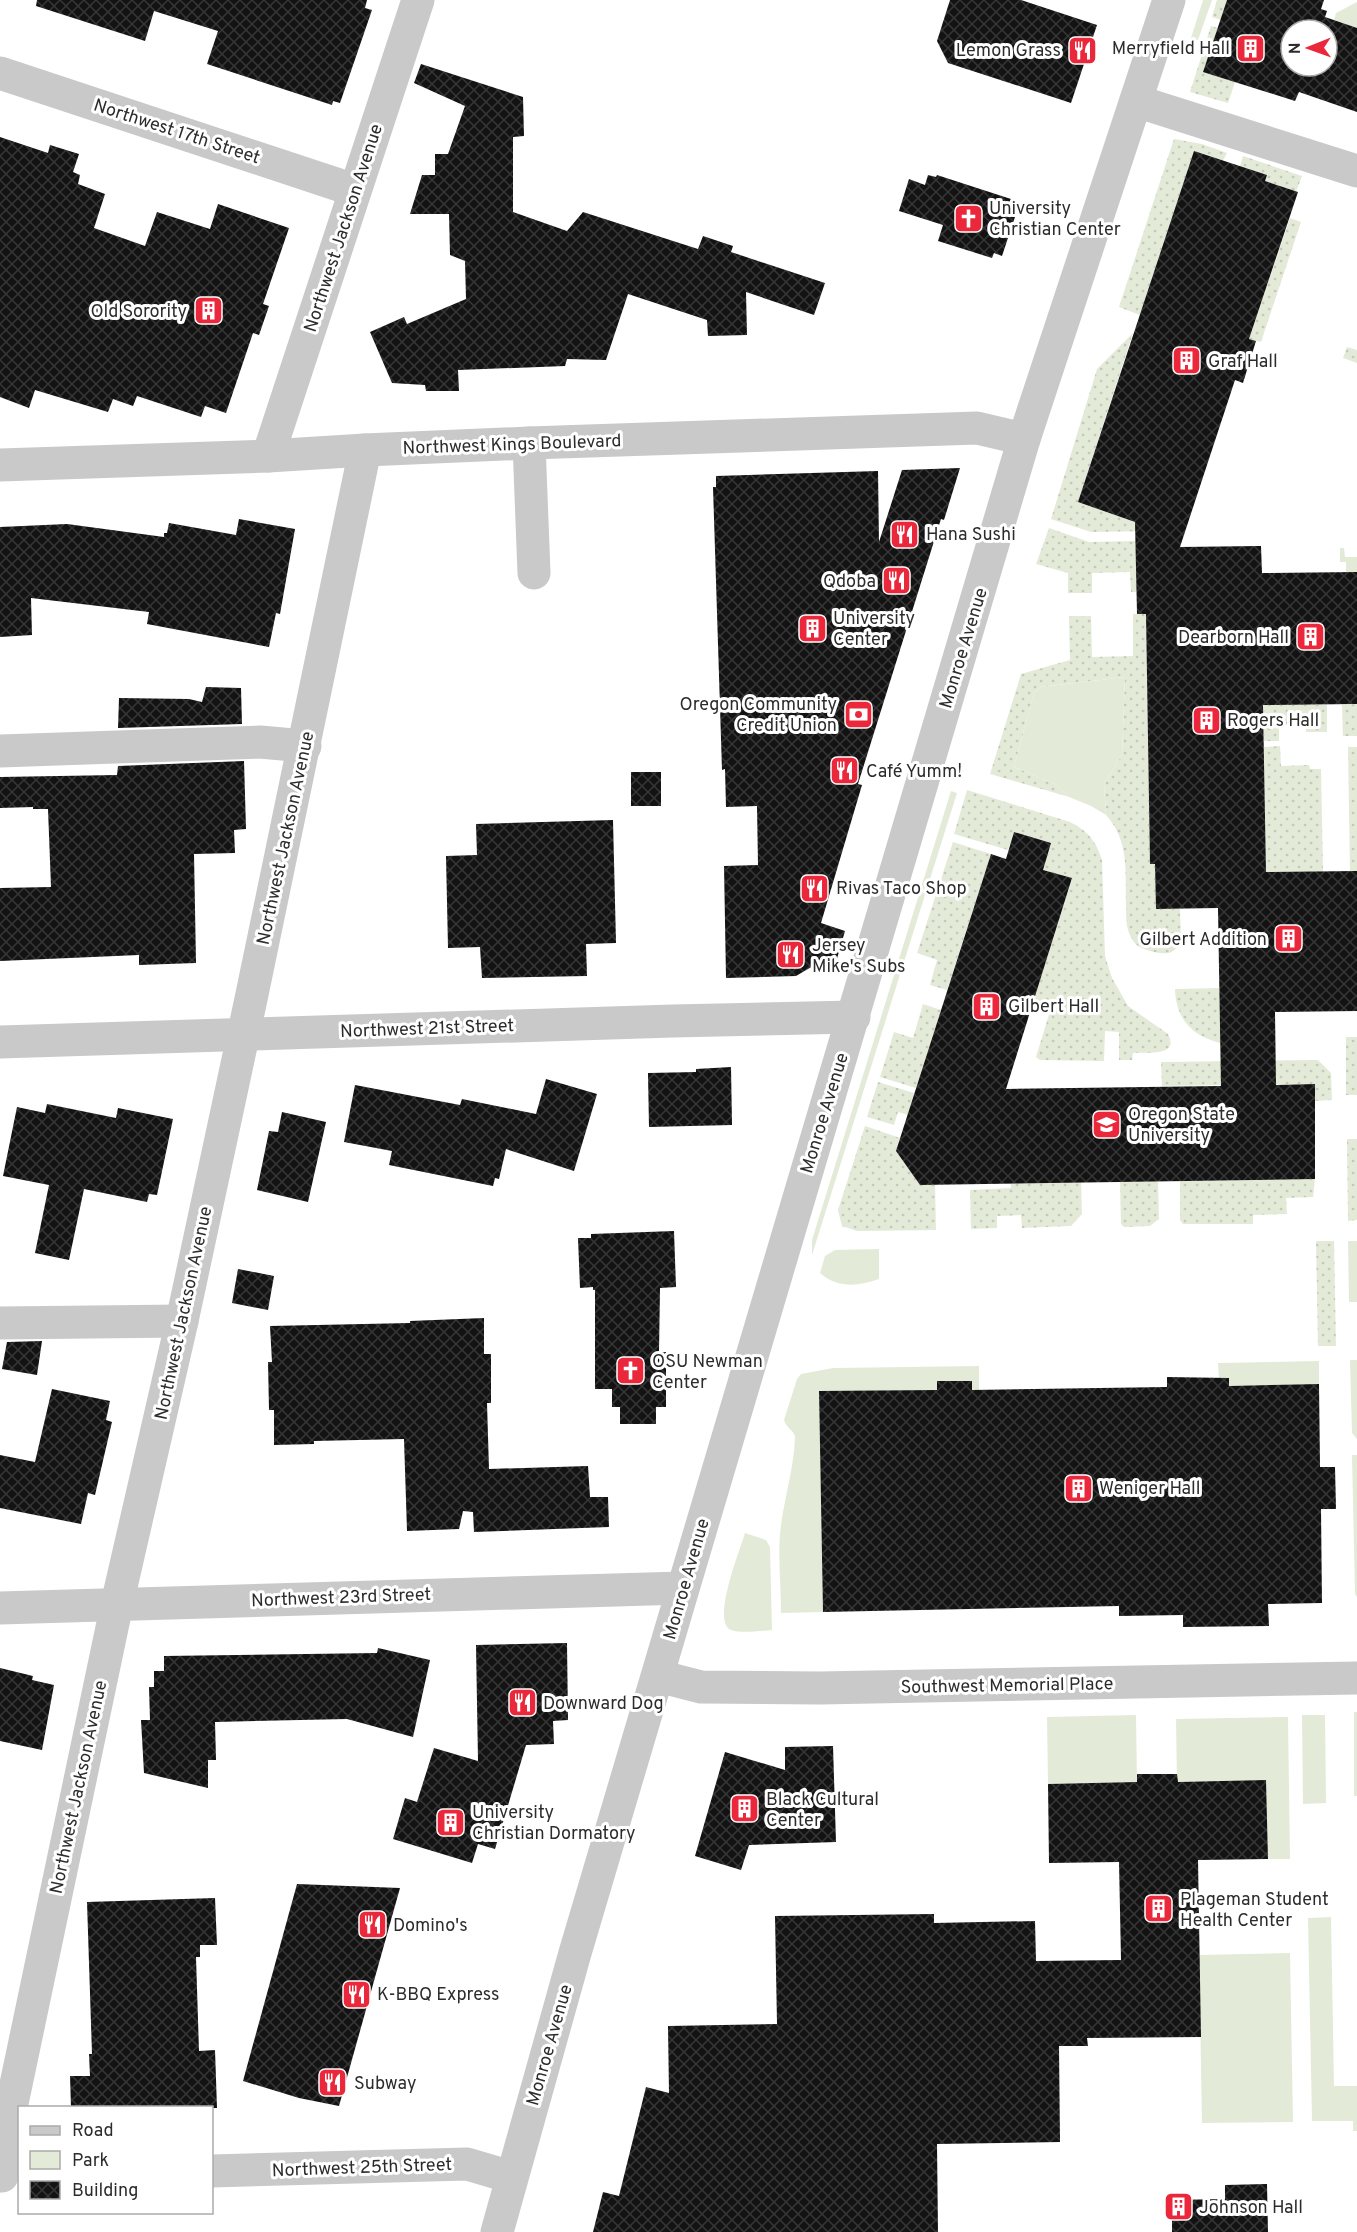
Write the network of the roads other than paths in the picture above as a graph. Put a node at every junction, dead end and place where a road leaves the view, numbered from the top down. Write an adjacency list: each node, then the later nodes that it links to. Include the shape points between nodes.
1 (418, 0): 6 (street, Northwest Jackson Avenue)
2 (1169, 0): 4 (street, Monroe Avenue)
3 (0, 73): 6 (street, Northwest 17th Street)
4 (1136, 101): 5 (street); 7 (street, Monroe Avenue)
5 (1357, 171)
6 (354, 190): 10 (street, Northwest Jackson Avenue)
7 (1024, 439): 8 (street, Northwest Kings Boulevard, via 977,428); 15 (street, Monroe Avenue)
8 (528, 443): 9 (street, Northwest Kings Boulevard); 12 (street)
9 (365, 450): 10 (street, Northwest Kings Boulevard); 13 (street, Northwest Jackson Avenue)
10 (268, 456): 11 (street, Northwest Kings Boulevard)
11 (0, 465)
12 (534, 573)
13 (305, 746): 14 (street, via 260,742); 16 (street, Northwest Jackson Avenue)
14 (0, 751)
15 (854, 1017): 16 (street, Northwest 21st Street); 20 (street, Monroe Avenue)
16 (243, 1034): 17 (street, Northwest 21st Street); 18 (street, Northwest Jackson Avenue)
17 (0, 1042)
18 (182, 1321): 19 (street); 21 (street, Northwest Jackson Avenue)
19 (0, 1323)
20 (682, 1588): 21 (street, Northwest 23rd Street); 23 (street, Monroe Avenue)
21 (117, 1604): 22 (street, Northwest 23rd Street); 26 (street, Northwest Jackson Avenue, via 6,2132)
22 (0, 1608)
23 (658, 1676): 24 (street, Southwest Memorial Place, via 701,1687 820,1688); 27 (street, Monroe Avenue)
24 (1357, 1678)
25 (213, 2171): 27 (street, Northwest 25th Street, via 467,2164)
26 (7, 2176)
27 (511, 2177): 28 (street, Monroe Avenue)
28 (497, 2232)

